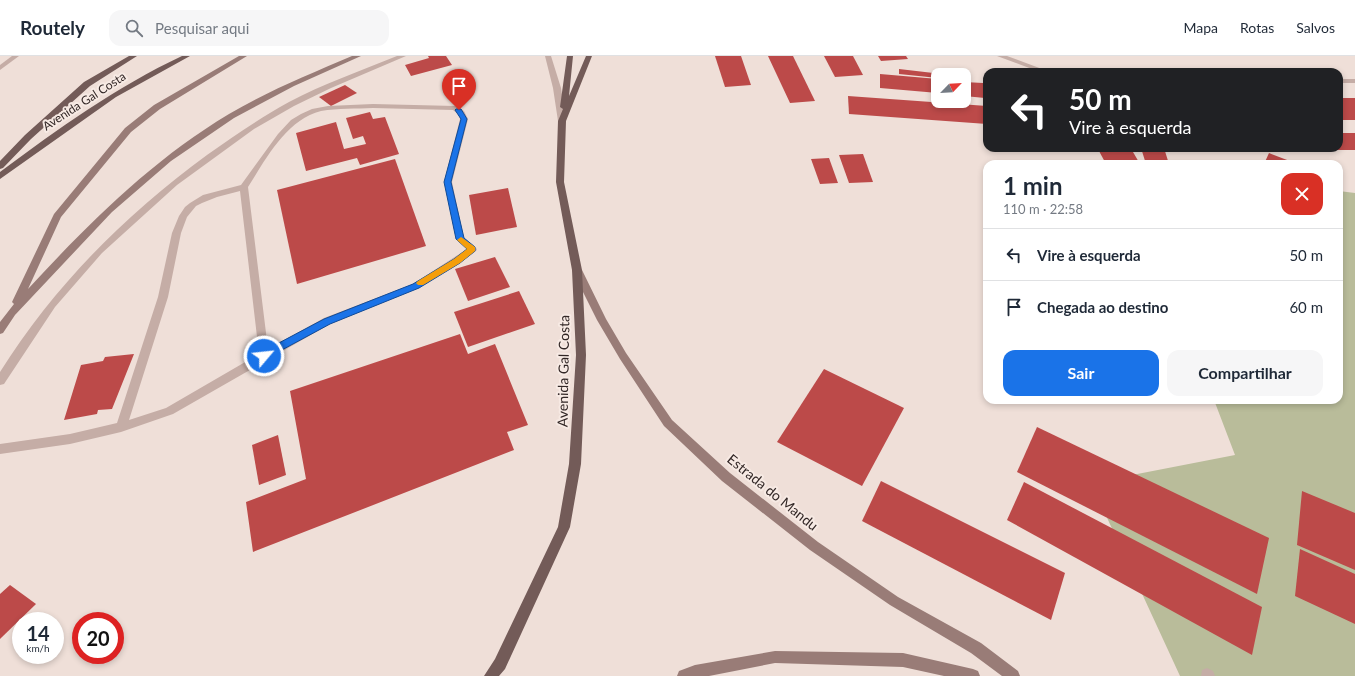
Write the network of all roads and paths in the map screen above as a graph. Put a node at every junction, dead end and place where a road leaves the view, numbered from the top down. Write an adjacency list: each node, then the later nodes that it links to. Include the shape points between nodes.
1 (16, 56): 11 (street)
2 (134, 56): 16 (main road, via 87,84)
3 (187, 56): 17 (main road, Avenida Gal Costa, via 133,84 88,112)
4 (244, 56): 20 (main road, via 157,107 128,130 57,216)
5 (358, 56): 20 (main road, via 291,84 231,116 168,159 109,210)
6 (403, 56): 23 (street, via 291,104 250,127 174,183 99,252 52,305)
7 (548, 56): 15 (street)
8 (570, 56): 15 (main road)
9 (589, 56): 15 (main road, Avenida Gal Costa)
10 (1000, 56): 12 (street)
11 (0, 68)
12 (1035, 68)
13 (1343, 81): 14 (street)
14 (1355, 81)
15 (562, 120): 19 (main road, Avenida Gal Costa, via 560,182)
16 (0, 166)
17 (0, 176)
18 (244, 187): 22 (street); 22 (street, via 260,162 294,122 321,109 451,108 459,110 464,119 448,182 460,239 473,249 416,286 327,321); 24 (street, via 200,201 189,207 180,220 168,278)
19 (577, 270): 26 (main road, Avenida Gal Costa, via 581,355 575,464 564,528 500,664); 29 (main road, Estrada do Mandu, via 623,356 668,423 726,477 814,546 894,601 976,648)
20 (12, 312): 21 (main road)
21 (0, 330)
22 (264, 356): 24 (street, via 169,411)
23 (0, 381)
24 (121, 427): 25 (street, via 70,439)
25 (0, 450)
26 (491, 676)
27 (684, 676): 28 (main road, via 775,657 903,660)
28 (973, 676)
29 (1013, 676)

